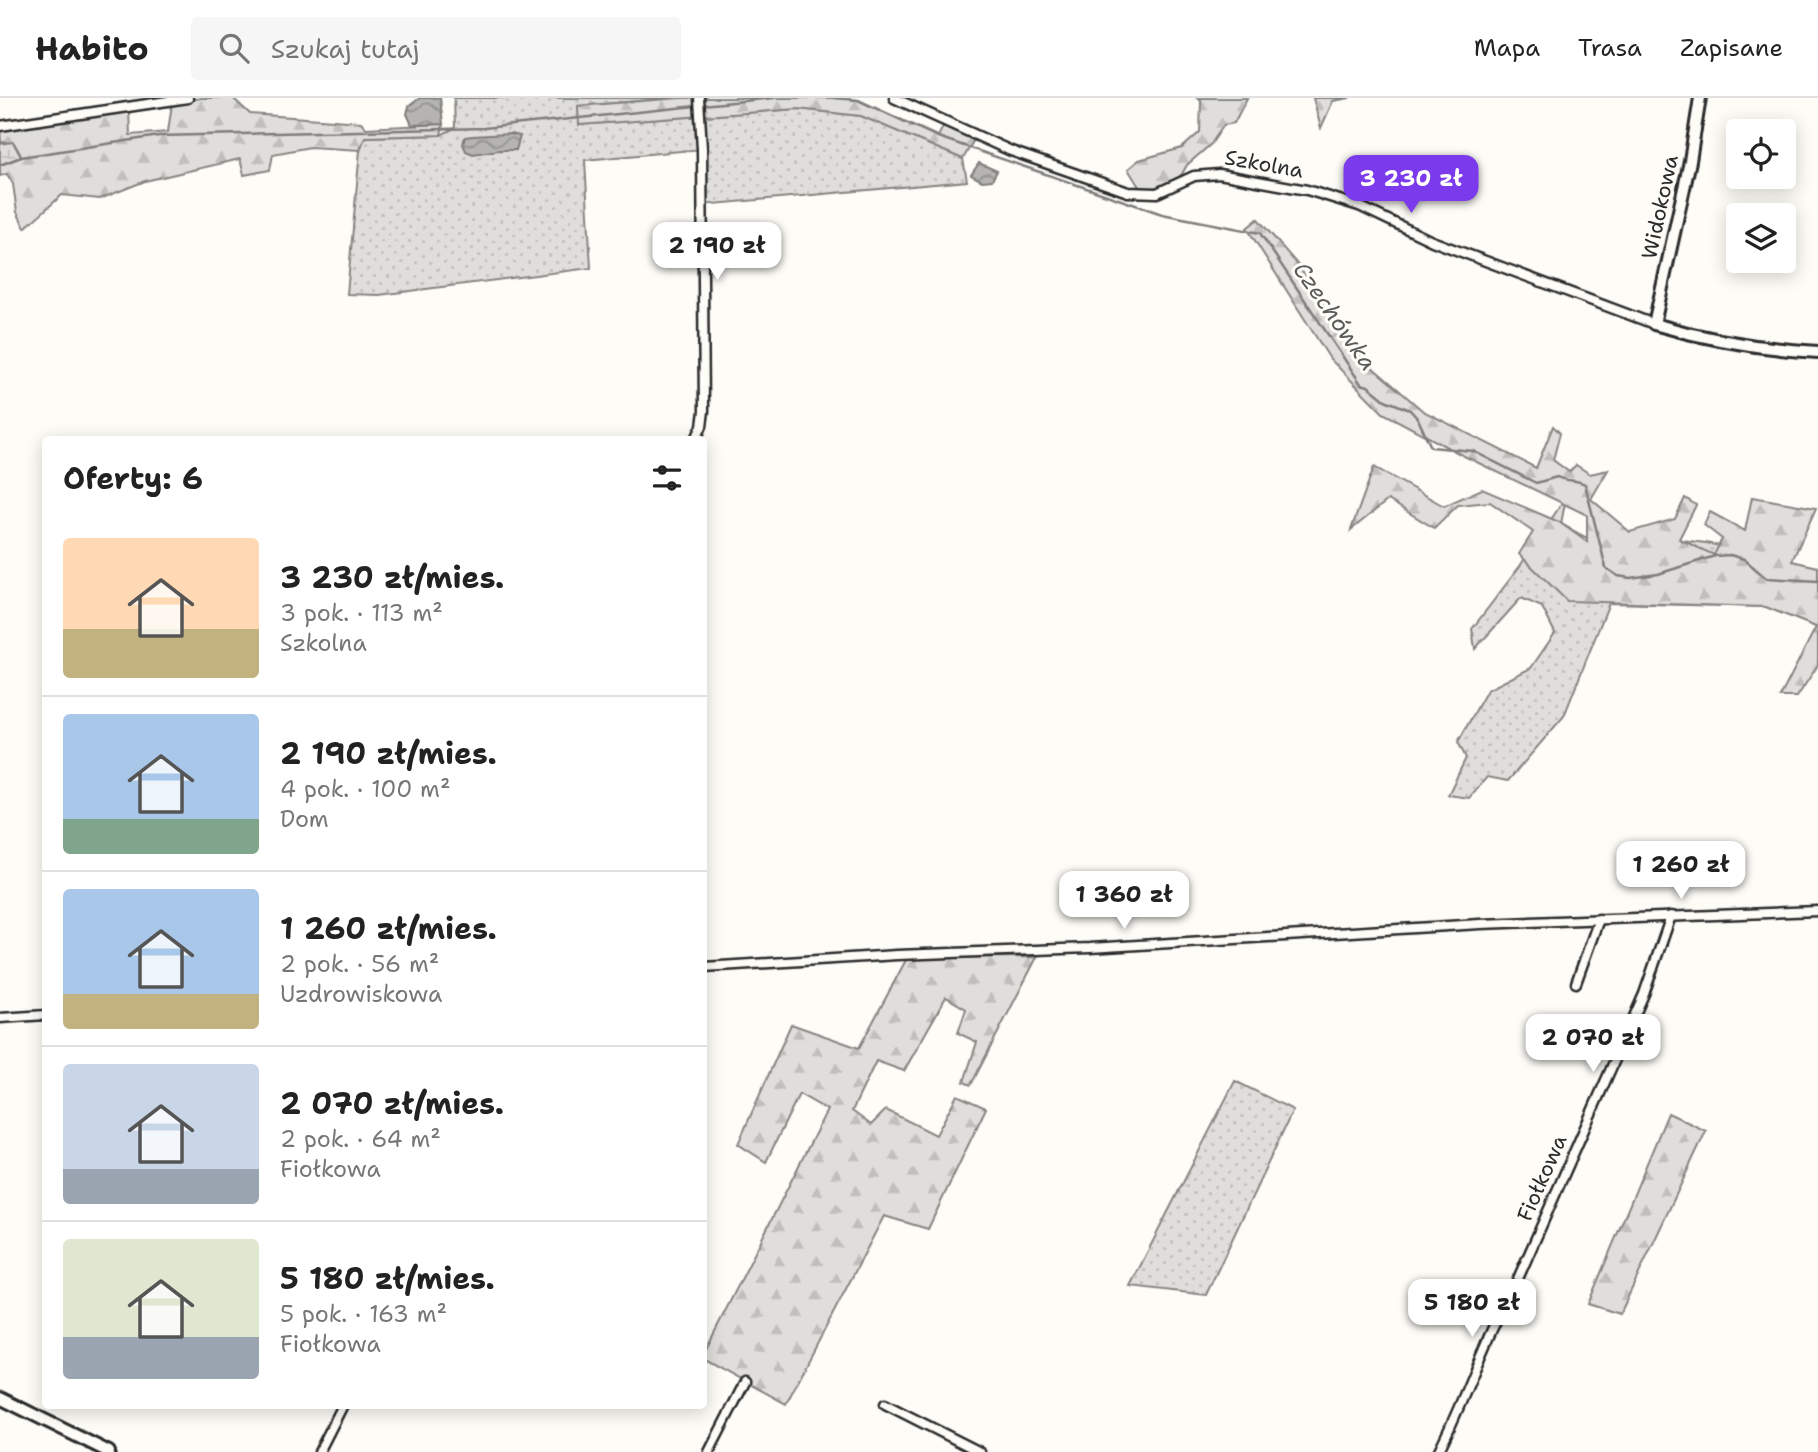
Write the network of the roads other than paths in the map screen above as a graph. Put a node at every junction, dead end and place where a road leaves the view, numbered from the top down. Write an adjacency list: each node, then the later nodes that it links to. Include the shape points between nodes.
1 (188, 98): 5 (street)
2 (699, 98): 8 (street, via 704,411)
3 (894, 98): 6 (street, Szkolna, via 1011,151 1128,192 1157,193 1194,176 1219,174 1307,190 1359,206 1432,241)
4 (1700, 98): 6 (street, Widokowa)
5 (0, 126)
6 (1654, 324): 7 (street, Szkolna, via 1740,344)
7 (1818, 352)
8 (697, 436)
9 (1818, 911): 10 (street)
10 (1671, 916): 11 (street); 24 (street, Fiołkowa, via 1644,994)
11 (1599, 919): 12 (street); 13 (street)
12 (707, 967)
13 (1576, 983)
14 (42, 1015): 15 (street)
15 (0, 1018)
16 (745, 1382): 22 (street)
17 (0, 1398): 20 (street)
18 (885, 1404): 23 (street)
19 (340, 1409): 21 (street)
20 (109, 1452)
21 (319, 1452)
22 (709, 1452)
23 (980, 1452)
24 (1438, 1452)

